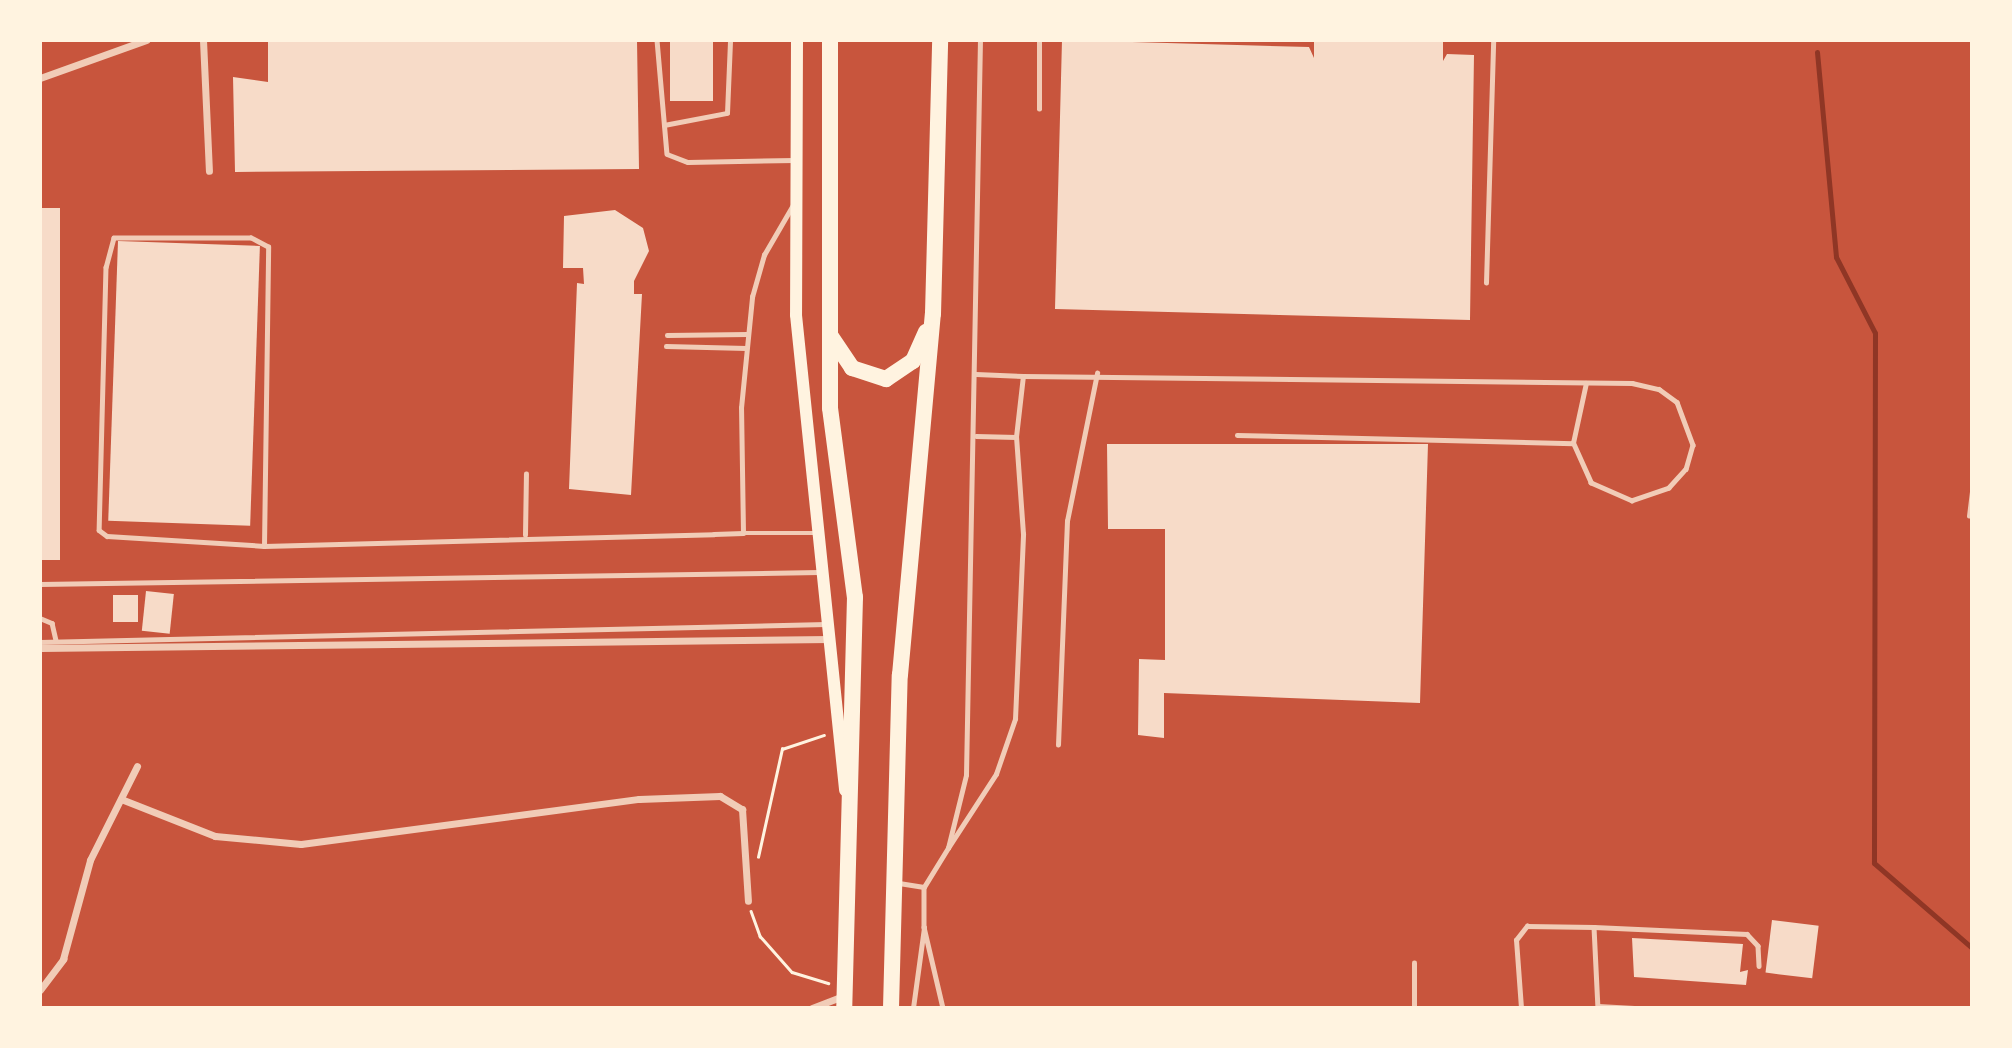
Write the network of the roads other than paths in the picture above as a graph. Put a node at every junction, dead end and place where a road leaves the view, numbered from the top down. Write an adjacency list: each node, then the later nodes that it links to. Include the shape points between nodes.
1 (146, 40): 11 (street)
2 (203, 40): 15 (street)
3 (657, 40): 13 (lane)
4 (730, 40): 13 (lane, via 727,113)
5 (797, 40): 14 (main road)
6 (830, 40): 19 (highway)
7 (940, 40): 18 (highway)
8 (980, 40): 27 (lane)
9 (1040, 40): 12 (lane)
10 (1493, 40): 17 (lane)
11 (40, 78)
12 (1039, 109)
13 (664, 125): 14 (lane, via 667,154 680,162)
14 (795, 160): 16 (main road)
15 (209, 171)
16 (795, 203): 20 (lane, via 758,269); 38 (main road, via 803,405)
17 (1486, 283)
18 (933, 314): 19 (highway, via 913,361 886,379 852,368); 54 (highway, via 900,675)
19 (827, 330): 52 (highway, via 830,408 854,572)
20 (747, 334): 22 (lane); 25 (lane)
21 (667, 335): 22 (lane)
22 (710, 335): 24 (lane)
23 (666, 346): 24 (lane)
24 (710, 348): 25 (lane)
25 (746, 348): 37 (lane)
26 (1097, 373): 28 (lane); 29 (lane); 49 (lane, via 1067,521)
27 (976, 374): 28 (lane); 31 (lane)
28 (1023, 376): 32 (lane)
29 (1586, 383): 33 (lane); 33 (lane, via 1632,383 1670,395 1689,425 1690,459 1669,488 1632,501 1591,483)
30 (1237, 435): 33 (lane)
31 (976, 436): 32 (lane); 53 (lane, via 966,775)
32 (1016, 437): 53 (lane, via 1023,534 1015,719 996,774)
33 (1573, 443)
34 (526, 474): 39 (lane)
35 (1972, 492): 36 (lane)
36 (1969, 516)
37 (743, 533): 38 (lane); 39 (lane)
38 (819, 533): 41 (main road)
39 (525, 535): 40 (lane)
40 (264, 546): 40 (lane, via 119,541 99,530 106,267 114,238 251,238 268,247)
41 (824, 572): 42 (lane); 44 (main road)
42 (40, 584)
43 (40, 618): 46 (lane, via 52,623)
44 (830, 624): 45 (main road); 46 (lane)
45 (831, 639): 48 (street); 52 (main road)
46 (56, 641): 47 (lane)
47 (40, 642)
48 (40, 648)
49 (1058, 745)
50 (137, 766): 51 (street)
51 (121, 799): 56 (street, via 215,836 302,844 639,799 720,796 742,809); 61 (street, via 90,860 63,959)
52 (850, 811): 62 (highway)
53 (948, 848): 55 (lane)
54 (899, 882): 55 (lane); 65 (highway)
55 (924, 887): 57 (lane)
56 (748, 901)
57 (924, 927): 66 (lane); 67 (lane)
58 (1594, 927): 60 (lane, via 1747,934 1758,946); 63 (lane); 69 (lane, via 1527,926 1519,932)
59 (1414, 963): 68 (lane)
60 (1759, 966)
61 (40, 990)
62 (845, 997): 64 (street)
63 (1598, 1007): 70 (lane)
64 (812, 1008)
65 (891, 1008)
66 (912, 1008)
67 (943, 1008)
68 (1414, 1008)
69 (1521, 1008)
70 (1634, 1008)

